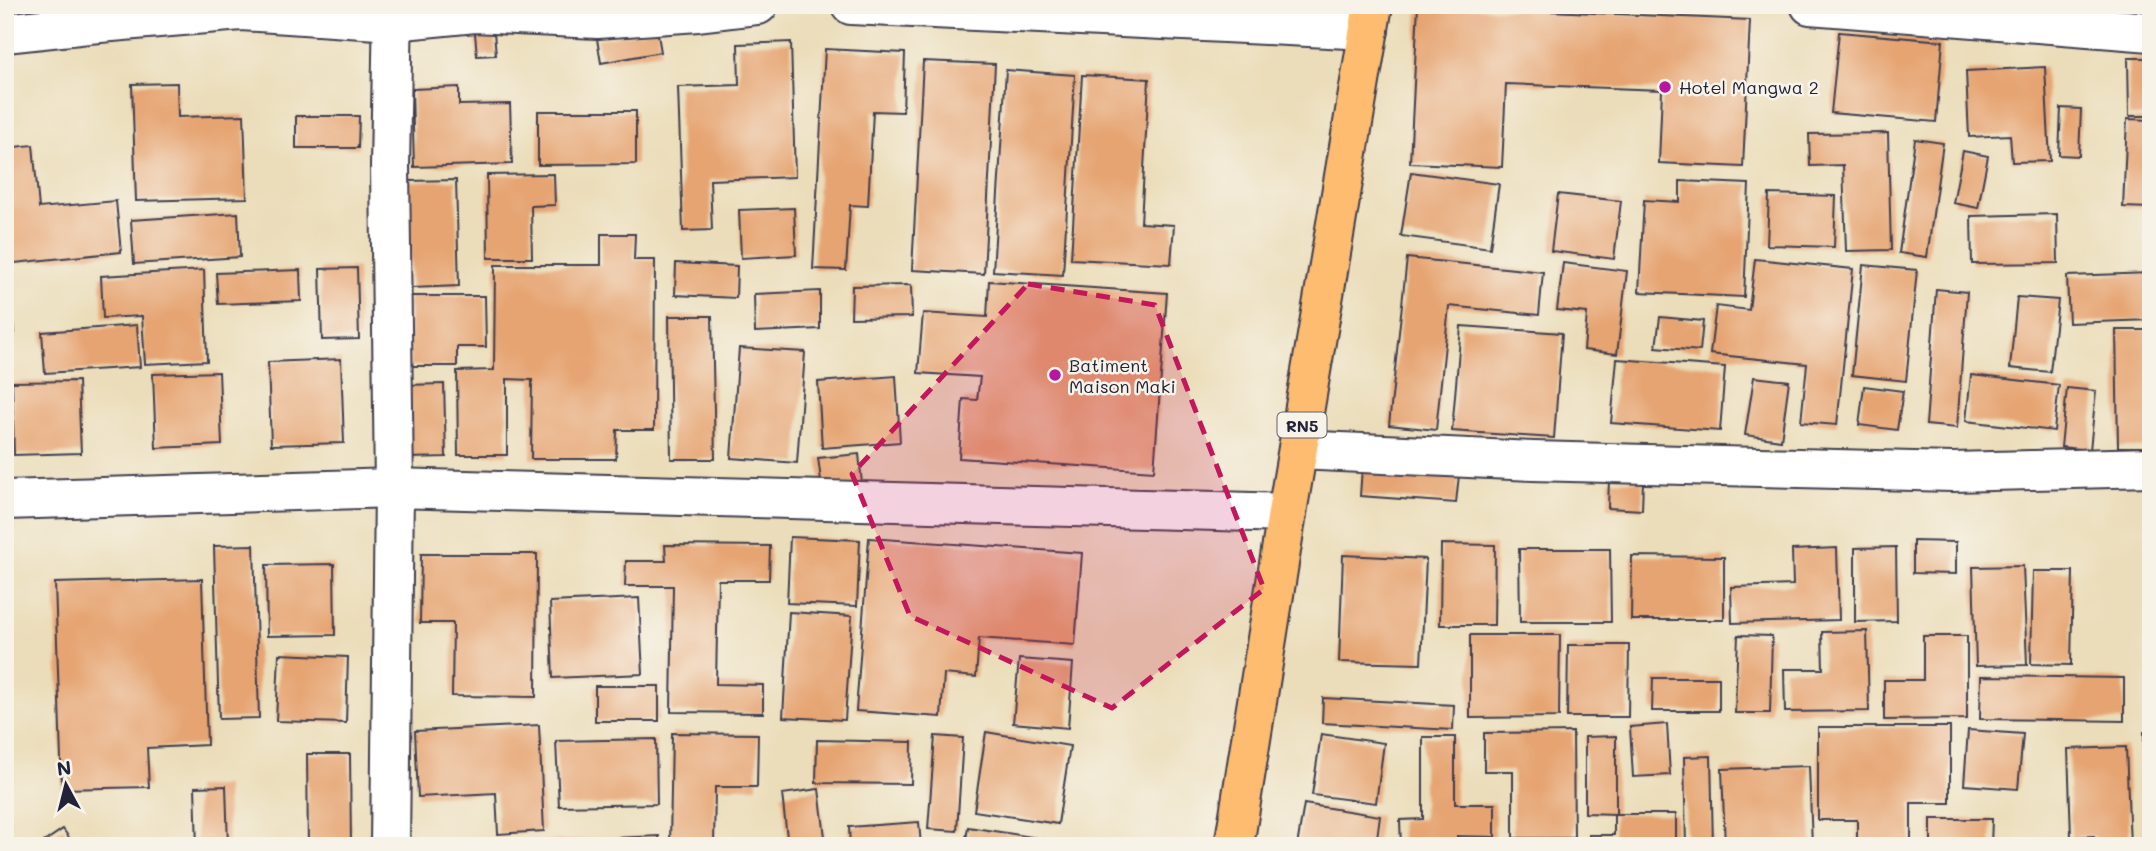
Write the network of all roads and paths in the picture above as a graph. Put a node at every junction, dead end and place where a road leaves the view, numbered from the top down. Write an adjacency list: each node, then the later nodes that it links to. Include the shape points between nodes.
1 (758, 5): 4 (street, via 597,19)
2 (851, 5): 5 (street)
3 (1810, 5): 6 (street)
4 (393, 13): 7 (street, via 241,11); 10 (street)
5 (1371, 18): 8 (highway, RN5)
6 (2151, 32)
7 (5, 33)
8 (1298, 450): 9 (street, via 1952,472); 12 (highway, RN5)
9 (2151, 467)
10 (394, 488): 11 (street); 12 (street); 13 (street)
11 (5, 500)
12 (1287, 513): 14 (highway, RN5)
13 (390, 846)
14 (1234, 846)

